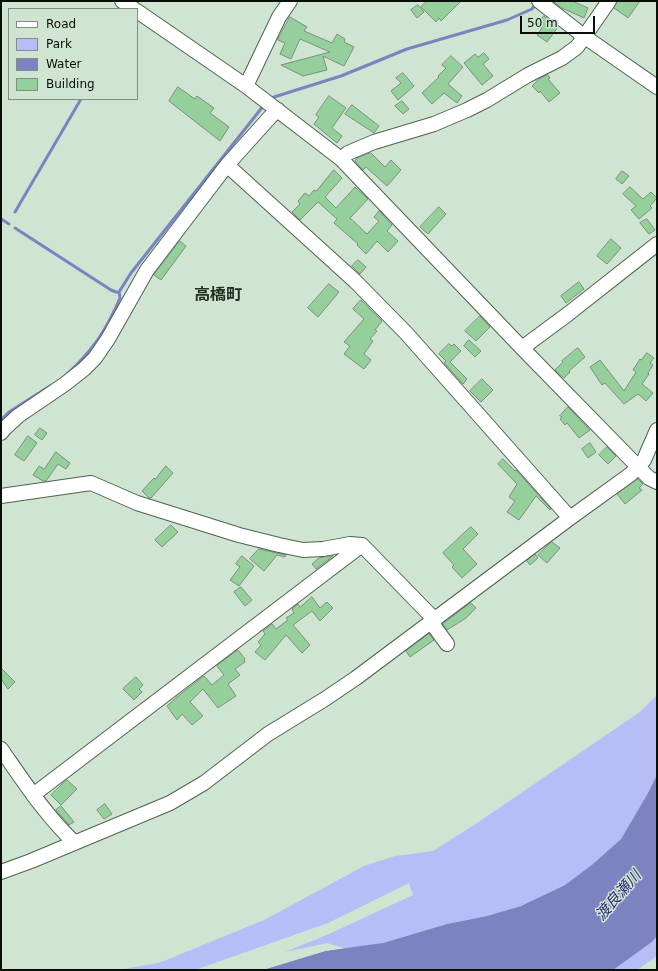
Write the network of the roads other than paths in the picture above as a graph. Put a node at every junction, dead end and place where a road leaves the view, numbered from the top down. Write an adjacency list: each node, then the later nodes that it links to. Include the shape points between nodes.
1 (122, 1): 5 (street)
2 (290, 1): 8 (street, via 279,17)
3 (609, 1): 7 (street)
4 (541, 3): 7 (street)
5 (132, 8)
6 (138, 12): 8 (street)
7 (585, 37): 9 (street); 11 (street, via 562,58 487,100 434,124 364,146 348,153)
8 (246, 86): 10 (street)
9 (657, 87)
10 (275, 108): 11 (street); 12 (street, via 271,116)
11 (342, 159): 14 (street)
12 (227, 165): 16 (street, via 147,270 95,358 65,384 18,416); 20 (street, via 355,281 407,334)
13 (657, 244): 14 (street)
14 (522, 348): 17 (street)
15 (657, 430): 17 (street, via 644,460)
16 (1, 433)
17 (638, 466): 18 (street, via 649,478); 20 (street, via 631,474)
18 (657, 482)
19 (1, 496): 21 (street, via 91,483 137,503 279,545 303,550 350,544)
20 (570, 518): 22 (street)
21 (362, 545): 22 (street); 25 (street)
22 (433, 621): 23 (street); 26 (street, via 356,678 268,734 204,783 170,803)
23 (447, 644)
24 (1, 749): 25 (street)
25 (33, 795): 26 (street)
26 (75, 843): 27 (street)
27 (1, 872)

